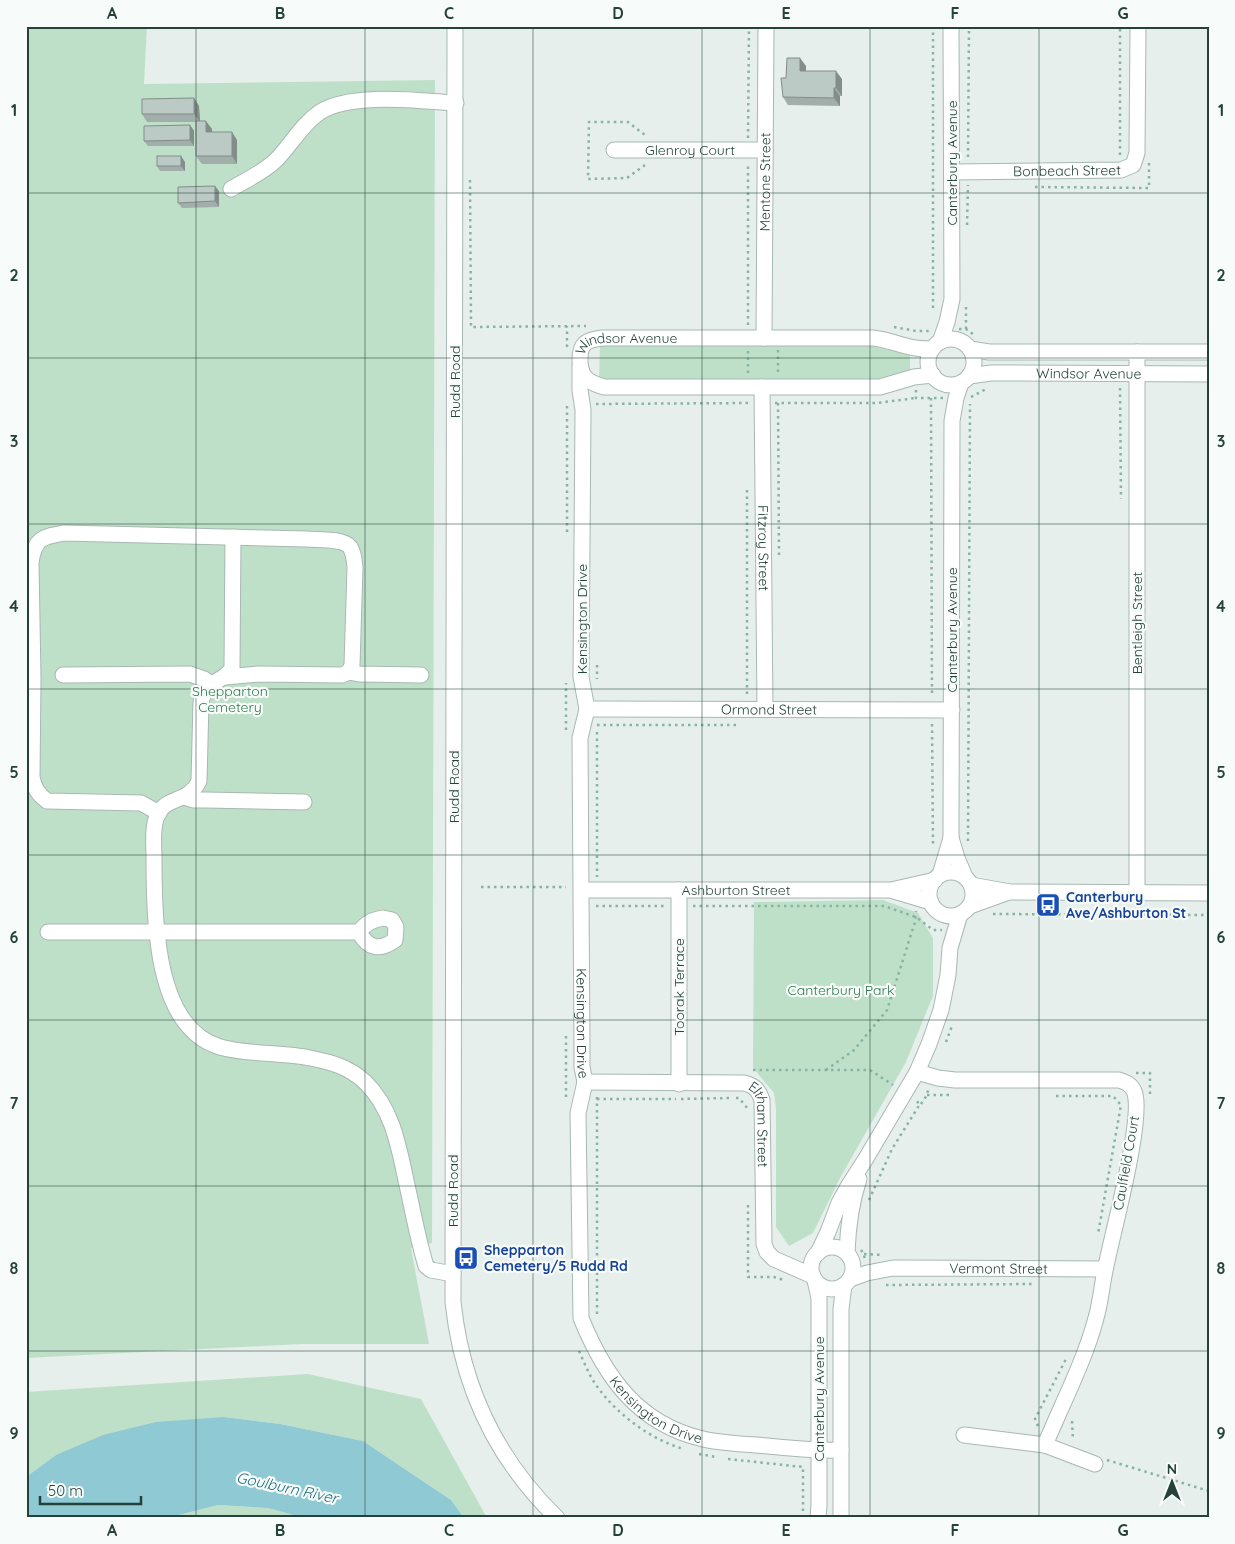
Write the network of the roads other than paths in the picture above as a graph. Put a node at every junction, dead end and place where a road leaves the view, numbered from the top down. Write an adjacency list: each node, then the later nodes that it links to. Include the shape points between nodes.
1 (455, 26): 5 (street, Rudd Road)
2 (766, 26): 7 (street, Mentone Street)
3 (952, 26): 8 (street, Canterbury Avenue)
4 (1138, 26): 8 (street, Bonbeach Street, via 1137,154 1133,165 1121,170)
5 (456, 103): 9 (street, via 353,101 333,107 311,120 275,161); 57 (street, Rudd Road)
6 (614, 150): 7 (street, Glenroy Court)
7 (765, 150): 10 (street, Mentone Street)
8 (952, 172): 11 (street, Canterbury Avenue)
9 (231, 189)
10 (764, 332): 11 (street, Windsor Avenue, via 873,338 922,350); 14 (street, Windsor Avenue, via 591,339 580,352)
11 (949, 339): 12 (street, Windsor Avenue, via 987,352); 17 (street, via 928,360); 18 (street, via 974,356 974,364)
12 (1137, 352): 13 (street, Windsor Avenue); 15 (street, Bentleigh Street)
13 (1209, 352)
14 (580, 366): 19 (street, Windsor Avenue, via 584,376); 22 (street, Kensington Drive)
15 (1137, 374): 16 (street, Windsor Avenue); 18 (street, Windsor Avenue, via 990,373); 41 (street, Bentleigh Street)
16 (1209, 374)
17 (936, 378): 18 (street, via 945,384); 20 (street, via 916,376 880,386); 21 (street)
18 (965, 380): 21 (street, Canterbury Avenue)
19 (604, 387): 20 (street); 22 (street, via 590,396)
20 (755, 387): 29 (street, Fitzroy Street)
21 (951, 398): 30 (street, Canterbury Avenue)
22 (584, 410): 28 (street, Kensington Drive, via 580,677)
23 (233, 537): 24 (street, via 333,540 350,547 354,567 352,665); 27 (street, via 232,668); 33 (street, via 64,533 42,538 33,553 34,787 47,801 141,803)
24 (349, 672): 26 (street); 27 (street, via 342,675 258,674)
25 (63, 675): 27 (street, via 190,674)
26 (421, 675)
27 (219, 681): 31 (street, via 206,690 201,702 199,781)
28 (587, 709): 29 (street, Ormond Street); 37 (street, Kensington Drive, via 580,738)
29 (765, 709): 30 (street, Ormond Street)
30 (952, 710): 34 (street, Canterbury Avenue)
31 (184, 797): 32 (street, via 193,800); 33 (street, via 168,802)
32 (304, 802)
33 (159, 813): 46 (street, via 154,826)
34 (951, 838): 35 (street, Canterbury Avenue); 36 (street, Canterbury Avenue)
35 (937, 878): 36 (street, via 954,872); 39 (street, Ashburton Street); 43 (street, via 929,894)
36 (968, 881): 40 (street); 44 (street, via 973,893)
37 (582, 890): 38 (street, Ashburton Street); 50 (street, Kensington Drive)
38 (679, 890): 39 (street, Ashburton Street); 51 (street, Toorak Terrace)
39 (890, 890): 43 (street, Ashburton Street, via 916,897)
40 (1010, 892): 41 (street); 44 (street)
41 (1137, 893): 42 (street)
42 (1209, 893)
43 (934, 907): 44 (street, via 945,915 953,916); 48 (street, via 946,930)
44 (965, 910): 48 (street)
45 (48, 932): 46 (street)
46 (156, 932): 47 (street); 57 (street, via 171,996 181,1018 202,1040 222,1048 328,1061 365,1082 383,1105 397,1137 426,1266)
47 (360, 932)
48 (950, 948): 49 (street, via 940,1010)
49 (917, 1072): 52 (street); 56 (street, Caulfield Court, via 955,1080 1119,1080 1128,1083 1134,1091 1135,1131)
50 (584, 1082): 51 (street, Eltham Street); 63 (street, Kensington Drive, via 578,1113 581,1318 608,1373 629,1398 674,1430 704,1439)
51 (679, 1084): 55 (street, Eltham Street, via 744,1084 758,1090 762,1100 764,1244 774,1259)
52 (865, 1160): 53 (street, via 839,1203); 54 (street, via 847,1232)
53 (816, 1256): 54 (street, via 824,1248 831,1247 843,1249); 55 (street); 58 (street, via 811,1266)
54 (857, 1258): 56 (street, Vermont Street, via 893,1268); 59 (street); 59 (street)
55 (784, 1262): 58 (street)
56 (1105, 1269): 61 (street, Caulfield Court, via 1091,1334)
57 (453, 1274): 65 (street, Rudd Road, via 458,1336 477,1401 489,1427 526,1486)
58 (814, 1278): 59 (street, via 830,1289); 63 (street, Canterbury Avenue, via 819,1298)
59 (847, 1282): 62 (street, Canterbury Avenue, via 841,1309)
60 (964, 1435): 61 (street)
61 (1045, 1445): 64 (street)
62 (841, 1450): 63 (street, Kensington Drive); 67 (street, Canterbury Avenue)
63 (819, 1451): 66 (street, Canterbury Avenue)
64 (1098, 1461)
65 (557, 1518)
66 (818, 1518)
67 (840, 1518)

